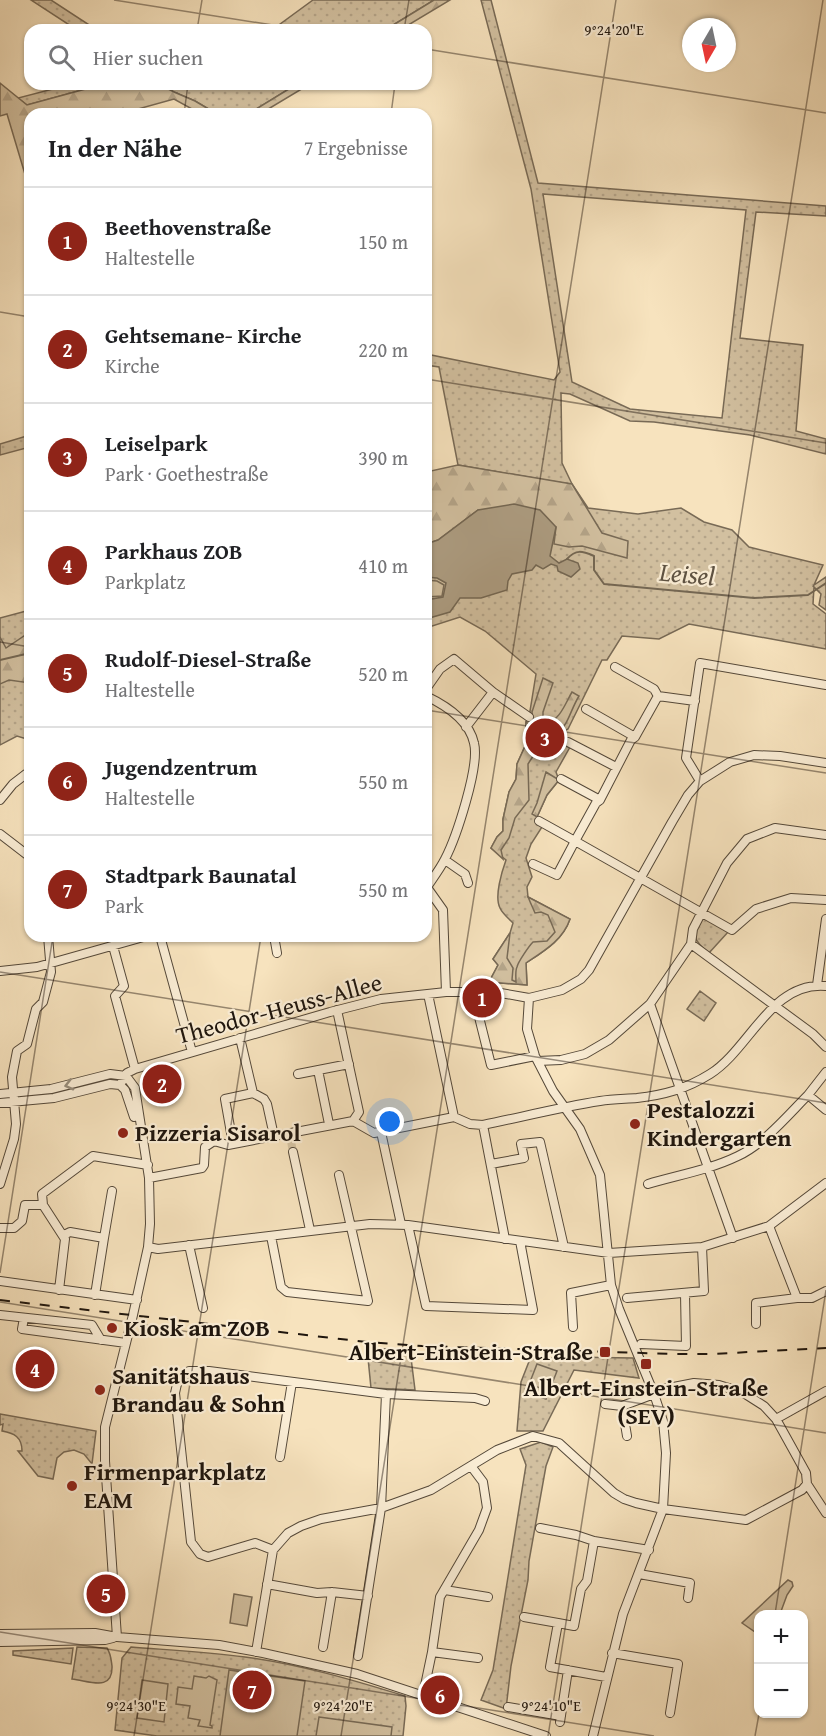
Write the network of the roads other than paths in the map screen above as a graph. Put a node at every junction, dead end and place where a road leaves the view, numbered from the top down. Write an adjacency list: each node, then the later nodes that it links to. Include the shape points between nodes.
1 (615, 667): 5 (street, via 654,689)
2 (432, 680): 4 (street, via 454,659)
3 (826, 685): 7 (street, via 700,663)
4 (493, 692): 9 (street); 10 (street)
5 (658, 696): 7 (street); 11 (street)
6 (432, 699): 10 (street, via 448,707)
7 (695, 701): 17 (street, via 687,758)
8 (586, 709): 11 (street)
9 (529, 717)
10 (466, 727): 25 (street, via 475,744 474,771)
11 (635, 737): 14 (street)
12 (568, 742): 14 (street)
13 (826, 763): 17 (street, Theodor-Heuss-Allee, via 753,755 730,762)
14 (616, 767): 19 (street)
15 (24, 776): 18 (street)
16 (561, 779): 19 (street)
17 (700, 781): 28 (street, Theodor-Heuss-Allee, via 688,795)
18 (0, 800)
19 (600, 800): 23 (street)
20 (539, 821): 23 (street)
21 (0, 834): 24 (street)
22 (826, 835): 32 (street, via 775,828 752,836 727,863)
23 (575, 842): 26 (street, via 557,875); 28 (street)
24 (24, 852)
25 (445, 860): 27 (street); 29 (street, via 465,874)
26 (533, 864)
27 (432, 878)
28 (641, 880): 32 (street); 46 (street, Theodor-Heuss-Allee, via 581,979 562,990)
29 (468, 883)
30 (432, 895): 44 (street, via 443,910)
31 (826, 900): 32 (street, via 791,898 756,909 732,930)
32 (700, 914): 38 (street)
33 (826, 919): 43 (street)
34 (48, 942): 41 (street)
35 (127, 942): 39 (street)
36 (162, 942): 53 (street)
37 (274, 942): 40 (street)
38 (691, 944): 47 (street); 48 (street)
39 (113, 946): 41 (street); 56 (street, via 124,986 116,996)
40 (277, 953)
41 (50, 963): 42 (street); 66 (street, via 43,1002 36,1009 27,1044 17,1051 12,1077)
42 (0, 971)
43 (821, 986): 48 (street, via 792,993)
44 (446, 992): 45 (street, Theodor-Heuss-Allee); 46 (street, Theodor-Heuss-Allee, via 495,992)
45 (428, 994): 49 (street, Theodor-Heuss-Allee, via 381,999); 70 (street)
46 (529, 998): 54 (street, via 527,1029)
47 (650, 1004): 54 (street, via 609,1040 585,1054 561,1060); 62 (street)
48 (774, 1006): 52 (street); 62 (street, via 712,1073)
49 (337, 1010): 51 (street, Theodor-Heuss-Allee); 55 (street)
50 (479, 1017): 54 (street, via 491,1065)
51 (240, 1038): 53 (street, Theodor-Heuss-Allee); 63 (street)
52 (826, 1047)
53 (192, 1052): 56 (street, Theodor-Heuss-Allee)
54 (537, 1059): 68 (street)
55 (349, 1064): 57 (street); 71 (street, via 359,1112)
56 (135, 1069): 60 (street, Theodor-Heuss-Allee)
57 (318, 1070): 59 (street); 72 (street)
58 (826, 1072): 65 (street)
59 (298, 1074)
60 (126, 1076): 61 (street, Theodor-Heuss-Allee); 66 (street, one-way to 66, via 110,1074); 74 (street, via 135,1088)
61 (120, 1085): 66 (street, via 54,1098); 74 (street)
62 (681, 1090): 68 (street); 81 (street)
63 (253, 1093): 76 (street, via 267,1104); 77 (street, via 225,1099)
64 (0, 1094): 66 (street)
65 (808, 1095): 69 (street); 81 (street, via 771,1132 740,1155)
66 (14, 1098): 67 (street); 85 (street, via 13,1149)
67 (0, 1103)
68 (565, 1108): 73 (street); 104 (street, via 580,1129 600,1175)
69 (826, 1110)
70 (454, 1117): 73 (street); 75 (street)
71 (353, 1121): 72 (street); 75 (street, via 374,1133)
72 (329, 1124): 76 (street, via 290,1136)
73 (483, 1125): 79 (street)
74 (139, 1126): 80 (street)
75 (381, 1132): 90 (street)
76 (274, 1136): 77 (street)
77 (233, 1144): 83 (street, via 211,1142 205,1147 202,1168)
78 (293, 1152): 93 (street)
79 (491, 1164): 98 (street); 103 (street, via 524,1158 521,1144 540,1142)
80 (148, 1165): 83 (street); 88 (street, via 93,1156 42,1194)
81 (707, 1168): 86 (street); 97 (street)
82 (339, 1174): 89 (street)
83 (149, 1178): 101 (street)
84 (826, 1183): 91 (street)
85 (0, 1184)
86 (648, 1184)
87 (112, 1191): 96 (street)
88 (44, 1207): 92 (street, via 25,1205 22,1221 14,1228); 94 (street)
89 (350, 1225): 90 (street); 93 (street); 95 (street, via 368,1301 287,1292 281,1287)
90 (404, 1225): 98 (street); 99 (street, via 426,1306 533,1310)
91 (769, 1226): 97 (street); 112 (street)
92 (0, 1228)
93 (310, 1230): 95 (street)
94 (64, 1234): 96 (street); 107 (street)
95 (271, 1236): 100 (street)
96 (104, 1238): 110 (street)
97 (733, 1238): 102 (street)
98 (505, 1239): 99 (street)
99 (520, 1241): 103 (street)
100 (189, 1245): 101 (street); 114 (street)
101 (148, 1247): 113 (street)
102 (702, 1247): 104 (street); 109 (street, via 704,1291)
103 (564, 1248): 104 (street)
104 (609, 1253): 106 (street)
105 (0, 1281): 107 (street)
106 (611, 1285): 118 (street, via 571,1293); 124 (street)
107 (59, 1290): 110 (street)
108 (826, 1292): 112 (street, via 812,1298)
109 (686, 1294): 111 (street); 121 (street, via 686,1346)
110 (95, 1295): 113 (street)
111 (627, 1298)
112 (797, 1298): 117 (street, via 756,1303)
113 (136, 1300): 120 (street)
114 (203, 1308)
115 (0, 1315): 116 (street)
116 (24, 1318): 119 (street, via 92,1325); 119 (street, via 22,1329)
117 (756, 1324)
118 (573, 1327)
119 (101, 1341): 120 (street)
120 (126, 1343): 151 (street, via 105,1427)
121 (641, 1344)
122 (292, 1382): 125 (street); 131 (street); 139 (street, via 189,1371 177,1384 175,1393 191,1542 200,1554 208,1557 255,1543)
123 (826, 1391): 129 (street)
124 (654, 1392): 128 (street); 129 (street, via 694,1383 719,1385 742,1392); 135 (street, via 663,1421 666,1453)
125 (386, 1394): 126 (street); 134 (street)
126 (485, 1401)
127 (605, 1404): 128 (street)
128 (622, 1406): 130 (street)
129 (776, 1419): 133 (street, via 806,1473)
130 (627, 1436)
131 (280, 1457)
132 (471, 1466): 134 (street, via 431,1490); 135 (street, via 497,1450 533,1436 558,1443 624,1499); 143 (street, via 483,1482 488,1508)
133 (807, 1484): 135 (street, via 746,1520); 136 (street)
134 (381, 1508): 139 (street, via 301,1526 288,1533); 145 (street)
135 (663, 1509): 140 (street)
136 (826, 1513)
137 (540, 1528): 138 (street)
138 (594, 1541): 140 (street); 149 (street, via 574,1626)
139 (273, 1550): 142 (street)
140 (649, 1550): 141 (street)
141 (639, 1574): 147 (street, via 690,1583); 156 (street)
142 (267, 1584): 144 (street); 154 (street)
143 (445, 1590): 146 (street); 155 (street, via 440,1597)
144 (332, 1592): 145 (street); 153 (street)
145 (368, 1596): 157 (street)
146 (488, 1597)
147 (688, 1598)
148 (524, 1617): 149 (street)
149 (558, 1623): 159 (street, via 550,1667)
150 (0, 1634): 151 (street, via 95,1633)
151 (117, 1637): 152 (street); 154 (street)
152 (0, 1642)
153 (323, 1647)
154 (256, 1652): 161 (street, via 357,1674)
155 (432, 1652): 158 (street); 161 (street)
156 (612, 1653): 160 (street); 163 (street, via 678,1664)
157 (358, 1656)
158 (478, 1659)
159 (568, 1670): 160 (street); 162 (street, via 560,1719)
160 (606, 1677): 165 (street)
161 (423, 1695): 164 (street)
162 (508, 1707)
163 (670, 1713)
164 (546, 1736)
165 (593, 1736)

